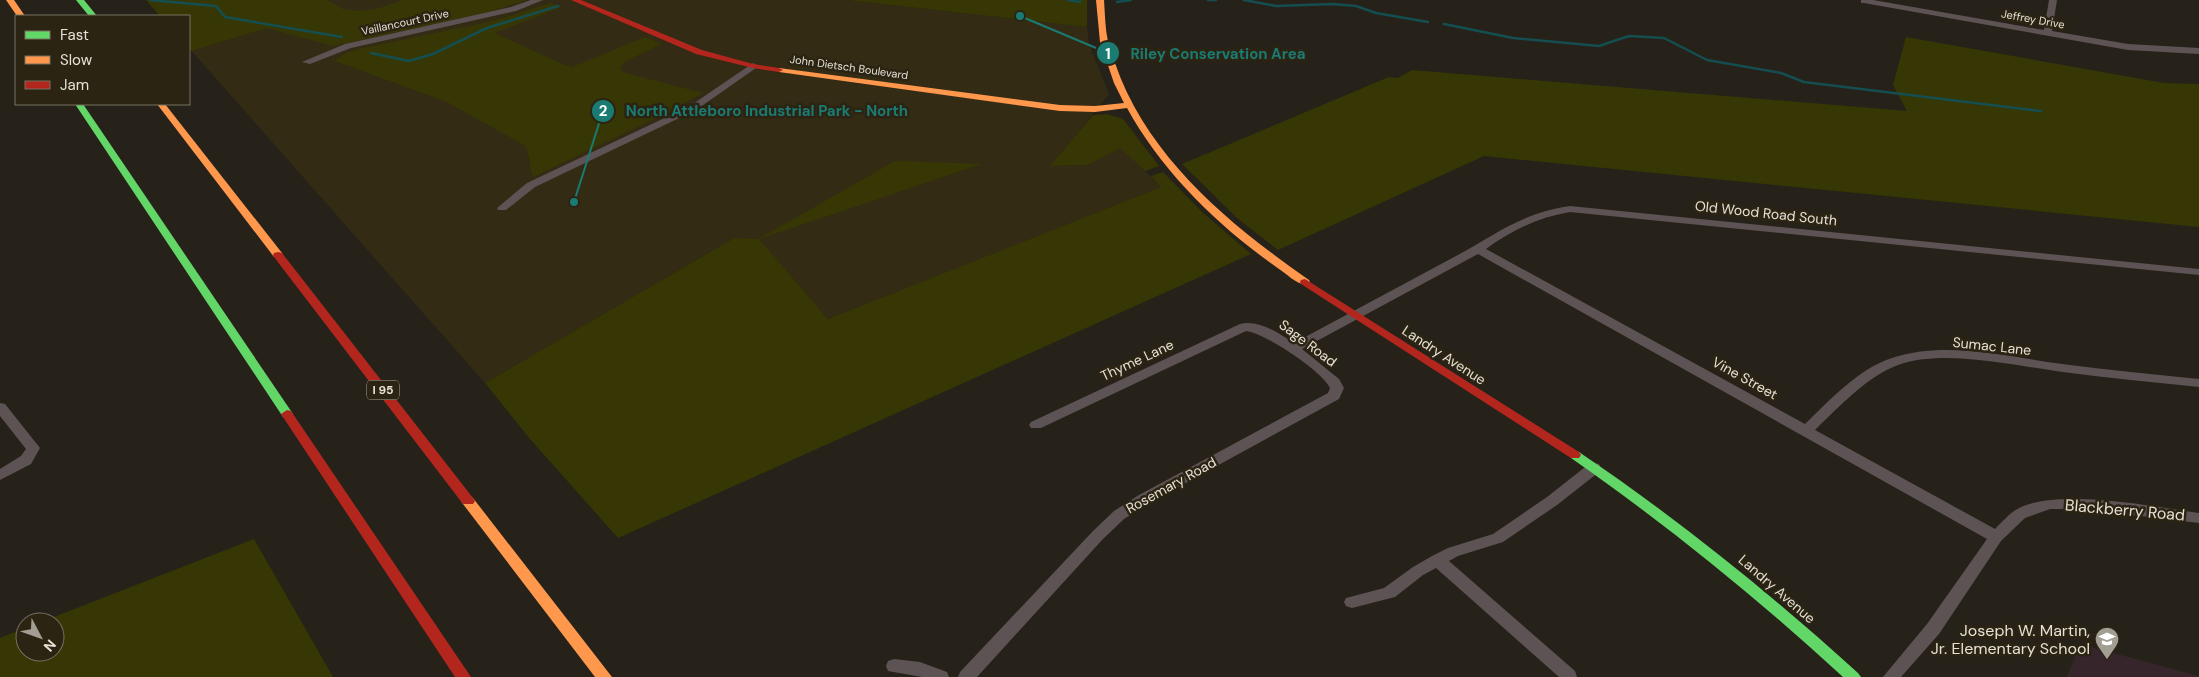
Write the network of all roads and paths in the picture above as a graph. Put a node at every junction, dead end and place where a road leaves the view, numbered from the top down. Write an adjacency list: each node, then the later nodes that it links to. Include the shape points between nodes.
1 (10, 0): 8 (main road)
2 (80, 0): 9 (main road)
3 (539, 0): 12 (street, Vaillancourt Drive, via 513,9 340,48)
4 (575, 0): 13 (main road, John Dietsch Boulevard, via 699,52)
5 (1100, 0): 14 (main road, Landry Avenue, via 1102,40)
6 (2053, 0): 10 (street)
7 (1864, 1): 10 (street, Jeffrey Drive)
8 (19, 15)
9 (92, 15)
10 (2048, 32): 11 (street, Jeffrey Drive, via 2128,47)
11 (2199, 51)
12 (307, 62)
13 (753, 66): 14 (main road, John Dietsch Boulevard, via 1060,108 1095,109); 17 (street, via 693,108 531,185)
14 (1129, 104): 20 (main road, Landry Avenue, via 1182,179 1231,226 1269,258)
15 (80, 105): 36 (main road)
16 (162, 105): 37 (main road, I 95)
17 (502, 208)
18 (1478, 249): 19 (street, Old Wood Road South, via 1528,219 1570,210); 20 (street, Old Wood Road South); 27 (street, Vine Street)
19 (2199, 272)
20 (1356, 315): 22 (street, Old Wood Road South); 28 (main road, Landry Avenue)
21 (1253, 327): 22 (street, Sage Road, via 1270,332); 26 (street, Thyme Lane, via 1236,330)
22 (1292, 349): 24 (street, Sage Road, via 1334,382)
23 (2199, 383): 27 (street, Sumac Lane, via 1977,358 1920,355 1894,361 1875,372)
24 (1337, 390): 39 (street, Rosemary Road, via 1332,397 1119,515)
25 (0, 407): 29 (street, via 33,448 26,460)
26 (1036, 425)
27 (1806, 431): 31 (street, Vine Street)
28 (1594, 468): 32 (street, via 1498,538); 40 (main road, Landry Avenue, via 1687,532)
29 (0, 474)
30 (2199, 518): 31 (street, Blackberry Road, via 2083,504 2049,504 2020,514)
31 (1996, 537): 41 (street, Blackberry Road, via 1934,629)
32 (1437, 560): 33 (street, via 1389,593); 35 (street)
33 (1352, 602)
34 (894, 666): 38 (street, via 920,669)
35 (1569, 676)
36 (463, 677)
37 (604, 677)
38 (941, 677)
39 (966, 677)
40 (1853, 677)
41 (1891, 677)

